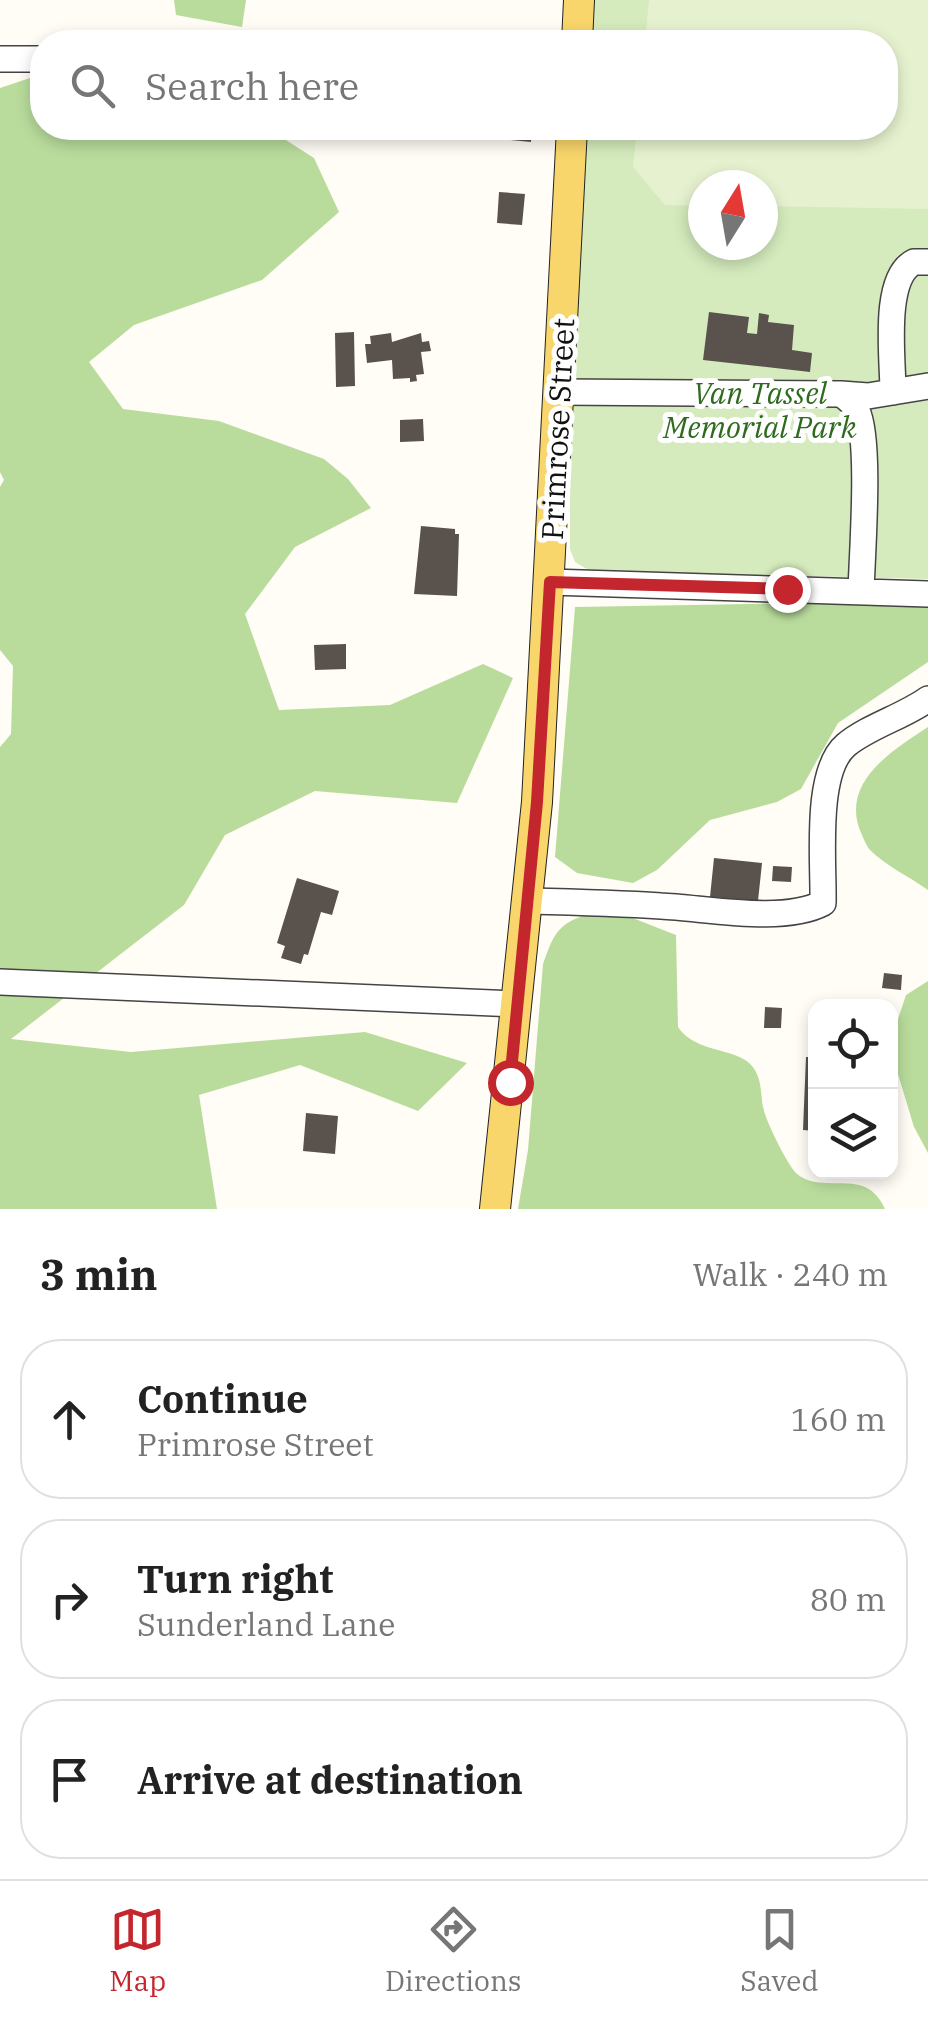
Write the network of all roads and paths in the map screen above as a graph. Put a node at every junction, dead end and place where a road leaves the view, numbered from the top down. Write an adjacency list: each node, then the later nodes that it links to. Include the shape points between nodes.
1 (580, 0): 2 (main road)
2 (578, 30)
3 (0, 59): 4 (street)
4 (30, 59)
5 (571, 140): 8 (main road, Primrose Street)
6 (928, 262): 9 (street, via 914,262 899,275 893,298)
7 (928, 386): 9 (street)
8 (558, 392): 10 (street); 11 (main road, Primrose Street)
9 (894, 392): 10 (street)
10 (848, 400): 12 (street, via 860,417 864,466)
11 (550, 582): 12 (street); 15 (main road, Primrose Street)
12 (861, 592): 13 (street)
13 (928, 594)
14 (928, 700): 15 (street, via 846,746 830,767 823,903 810,910 733,913)
15 (528, 901): 17 (main road, Primrose Street)
16 (0, 982): 17 (street)
17 (517, 1004): 18 (main road, Primrose Street)
18 (495, 1209)

